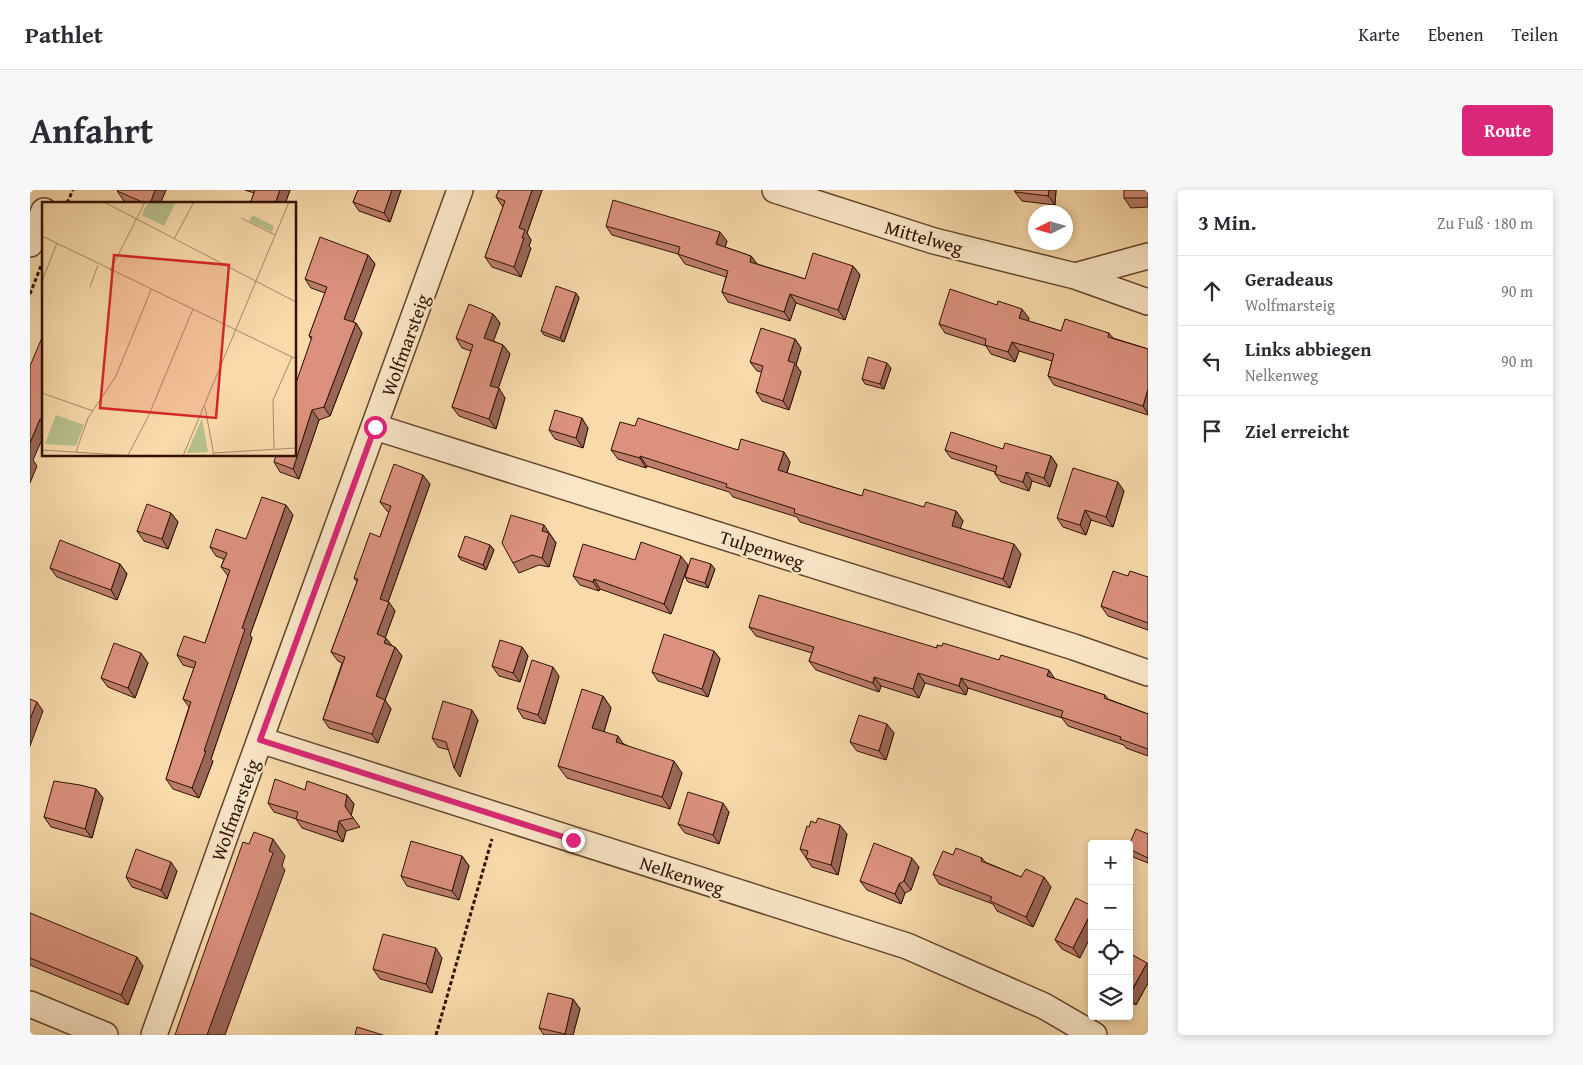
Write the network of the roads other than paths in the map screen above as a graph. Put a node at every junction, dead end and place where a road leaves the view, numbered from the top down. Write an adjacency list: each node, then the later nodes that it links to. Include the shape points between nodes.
1 (52, 190): 4 (street)
2 (460, 190): 10 (street, Wolfmarsteig)
3 (775, 190): 8 (street, Mittelweg, via 934,241)
4 (47, 202)
5 (42, 215): 6 (street)
6 (30, 244)
7 (1148, 256): 8 (street, Mittelweg)
8 (1075, 276): 9 (street, Mittelweg)
9 (1148, 302)
10 (375, 427): 11 (street, Tulpenweg); 12 (street, Wolfmarsteig)
11 (1148, 673)
12 (260, 740): 15 (street, Wolfmarsteig); 16 (street, Nelkenweg, via 907,946 1044,1006)
13 (30, 1004): 14 (street)
14 (105, 1035)
15 (154, 1035)
16 (1094, 1035)

